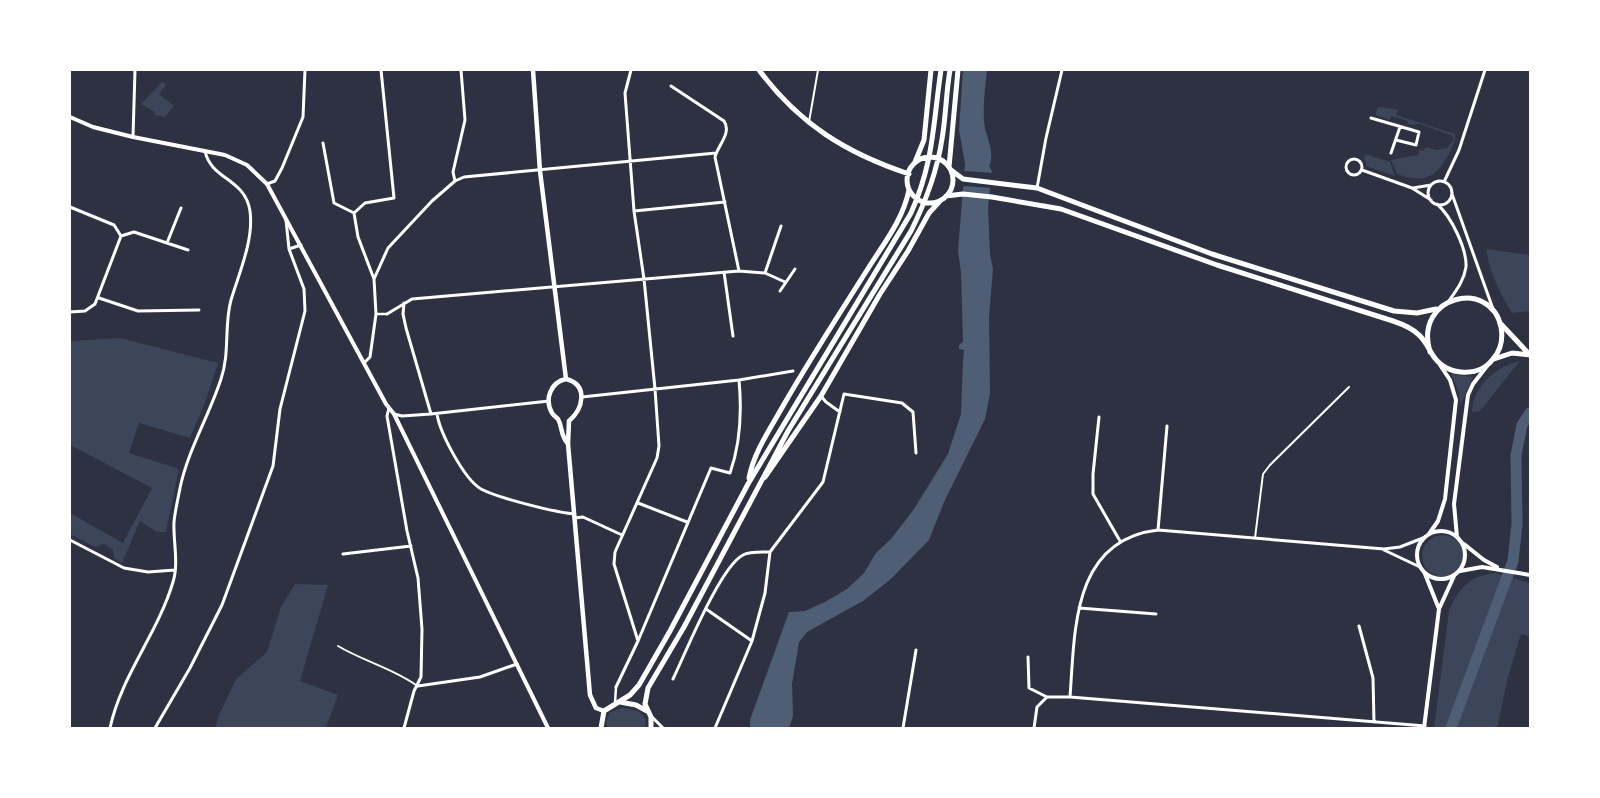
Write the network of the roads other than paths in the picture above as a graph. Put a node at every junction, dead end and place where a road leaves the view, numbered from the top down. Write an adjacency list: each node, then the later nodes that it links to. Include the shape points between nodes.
1 (135, 70): 20 (street)
2 (305, 70): 34 (street, via 303,117 282,168 275,181)
3 (381, 70): 48 (street, via 394,198 366,203)
4 (461, 70): 32 (street, via 465,120 452,172)
5 (533, 70): 30 (main road)
6 (631, 70): 26 (street, via 625,93)
7 (759, 70): 18 (main road, via 780,96)
8 (818, 70): 18 (lane)
9 (931, 70): 27 (main road, via 924,140)
10 (941, 70): 101 (main road, via 932,150 911,213)
11 (950, 70): 102 (main road, via 942,139 933,184 926,201)
12 (958, 70): 28 (main road)
13 (1062, 70): 36 (street)
14 (1485, 70): 33 (street, via 1459,150)
15 (671, 86): 24 (street, via 724,121 727,133)
16 (70, 116): 20 (street, via 93,127)
17 (1371, 118): 19 (street)
18 (809, 122): 31 (main road, via 859,156)
19 (1400, 127): 21 (street); 21 (street, via 1419,132 1418,142 1416,146)
20 (133, 137): 23 (street)
21 (1396, 140): 25 (street)
22 (323, 144): 48 (street, via 334,204)
23 (204, 150): 34 (street, via 238,160); 121 (street, via 209,166 239,188 247,200 250,214 248,242 228,310 222,378 189,456 180,487 174,520)
24 (716, 153): 26 (street); 43 (street)
25 (1391, 153)
26 (629, 162): 30 (street); 47 (street)
27 (912, 167): 28 (main road, via 925,157 936,157); 31 (main road)
28 (950, 169): 36 (main road, via 963,179); 40 (main road, via 953,181)
29 (1362, 170): 29 (street, via 1350,175 1346,166 1357,160); 37 (street)
30 (540, 171): 32 (street, via 464,177); 63 (main road)
31 (909, 174): 38 (main road)
32 (455, 181): 60 (street, via 388,248)
33 (1444, 182): 35 (street); 39 (street)
34 (267, 184): 49 (street)
35 (1432, 185): 37 (street); 41 (street, via 1429,190)
36 (1037, 188): 68 (main road, via 1212,254 1370,304 1407,313)
37 (1412, 188): 41 (street)
38 (911, 192): 42 (main road, via 923,202); 101 (main road, via 886,242 772,425 757,453)
39 (1452, 194): 44 (street, via 1445,204); 71 (street)
40 (946, 196): 42 (main road); 76 (main road, via 992,197 1061,209 1217,265 1393,321 1419,334)
41 (1431, 200): 44 (street)
42 (940, 201): 88 (main road, via 929,212)
43 (725, 202): 47 (street); 57 (street)
44 (1437, 204): 67 (street, via 1451,220 1466,266 1460,286)
45 (70, 207): 51 (street, via 114,225)
46 (181, 208): 52 (street)
47 (634, 212): 61 (street)
48 (354, 213): 60 (street, via 358,237)
49 (285, 217): 53 (street); 54 (street)
50 (781, 226): 59 (street)
51 (121, 236): 52 (street, via 134,232); 65 (street)
52 (167, 243): 55 (street)
53 (301, 245): 54 (street); 80 (street)
54 (289, 249): 148 (street, via 304,289 305,311 280,409 273,466 218,612)
55 (188, 250)
56 (795, 269): 62 (street)
57 (739, 271): 58 (street); 59 (street)
58 (724, 272): 61 (street); 75 (street)
59 (765, 273): 62 (street)
60 (374, 279): 72 (street)
61 (644, 279): 63 (street); 86 (street)
62 (785, 282): 64 (street)
63 (555, 285): 66 (street); 83 (main road)
64 (780, 291)
65 (99, 298): 69 (street, via 138,311); 70 (street, via 85,311)
66 (404, 302): 73 (street); 93 (street, via 406,328)
67 (1448, 302): 68 (main road); 71 (main road, via 1460,298 1473,299)
68 (1439, 308): 76 (main road, via 1427,331)
69 (199, 310)
70 (70, 312)
71 (1494, 312): 74 (main road)
72 (376, 314): 73 (street); 80 (street, via 370,357)
73 (387, 314)
74 (1500, 322): 77 (main road); 78 (main road, via 1500,348)
75 (733, 336)
76 (1430, 352): 79 (main road)
77 (1530, 355): 78 (main road, via 1512,352)
78 (1494, 359): 81 (main road)
79 (1439, 363): 81 (main road, via 1458,372 1469,373); 107 (street, via 1450,380 1456,400 1445,499 1438,521)
80 (364, 364): 90 (street)
81 (1488, 364): 109 (street, via 1468,395 1454,504)
82 (793, 371): 84 (street)
83 (566, 379): 87 (main road, via 576,384); 89 (main road, via 554,385)
84 (738, 380): 86 (street); 105 (street, via 742,408 736,455 730,473 711,468)
85 (1349, 387): 110 (lane, via 1263,474)
86 (656, 389): 87 (street); 103 (street, via 659,446)
87 (582, 396): 97 (main road, via 576,415)
88 (821, 396): 91 (street); 102 (main road)
89 (549, 401): 94 (street); 96 (main road)
90 (388, 408): 92 (street); 115 (street)
91 (840, 412): 100 (street, via 844,394 902,403 913,412); 117 (street, via 823,482)
92 (394, 414): 93 (street); 136 (street)
93 (431, 414): 94 (street)
94 (437, 414): 104 (street, via 444,435 476,485 492,493)
95 (1099, 417): 113 (street, via 1092,474 1093,494)
96 (558, 420): 97 (main road); 99 (main road)
97 (569, 421): 99 (main road)
98 (1167, 426): 106 (street)
99 (568, 444): 104 (main road)
100 (916, 453)
101 (748, 484): 142 (main road, via 639,685)
102 (755, 491): 144 (main road, via 648,688 646,704)
103 (638, 503): 105 (street); 108 (street)
104 (575, 516): 108 (street); 143 (main road, via 590,695 596,708)
105 (687, 522): 132 (street)
106 (1158, 530): 110 (street); 113 (street, via 1139,532)
107 (1429, 534): 109 (street, via 1441,531); 111 (street)
108 (622, 535): 132 (street, via 614,564)
109 (1457, 537): 114 (street)
110 (1255, 538): 116 (street)
111 (1423, 538): 116 (street); 119 (street, via 1417,552)
112 (70, 540): 121 (street, via 124,568 148,572)
113 (1120, 541): 127 (street, via 1098,560 1085,585)
114 (1462, 543): 120 (street); 122 (street, via 1465,560)
115 (411, 546): 118 (street); 138 (street, via 418,578 422,628)
116 (1384, 550): 119 (street)
117 (770, 552): 126 (street, via 744,554 732,563); 131 (street, via 765,593)
118 (343, 554)
119 (1420, 568): 123 (street)
120 (1500, 568): 122 (street, via 1476,567); 124 (street)
121 (175, 570): 147 (street, via 164,605 125,686)
122 (1460, 571): 125 (street)
123 (1424, 573): 125 (street, via 1436,579); 128 (street)
124 (1530, 575)
125 (1454, 576): 128 (street)
126 (706, 608): 131 (street); 137 (street)
127 (1080, 608): 129 (street); 141 (street, via 1074,635)
128 (1439, 609): 146 (street)
129 (1156, 614)
130 (1359, 626): 145 (street, via 1373,678)
131 (752, 640): 154 (street)
132 (638, 641): 139 (street)
133 (338, 646): 138 (lane, via 355,656 399,672)
134 (916, 650): 155 (street)
135 (1028, 657): 140 (street, via 1029,688)
136 (516, 664): 138 (street, via 480,677); 150 (street)
137 (673, 679)
138 (418, 686): 149 (street)
139 (616, 687): 142 (street)
140 (1047, 697): 141 (street); 156 (street, via 1037,707)
141 (1070, 697): 145 (street)
142 (617, 703): 143 (main road); 144 (main road, via 642,707)
143 (604, 711): 151 (main road)
144 (650, 715): 152 (main road); 153 (street)
145 (1374, 722): 146 (street)
146 (1425, 727)
147 (110, 728)
148 (155, 728)
149 (404, 728)
150 (548, 728)
151 (601, 728)
152 (652, 728)
153 (663, 728)
154 (715, 728)
155 (903, 728)
156 (1034, 728)

